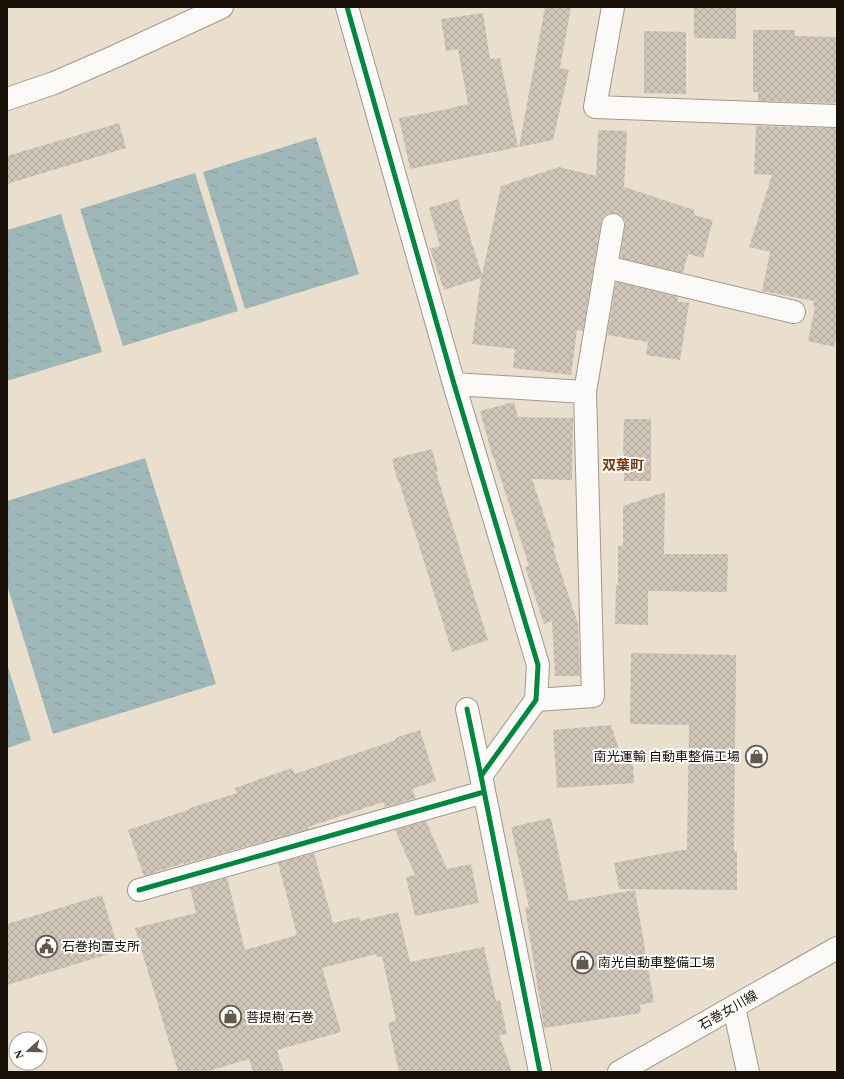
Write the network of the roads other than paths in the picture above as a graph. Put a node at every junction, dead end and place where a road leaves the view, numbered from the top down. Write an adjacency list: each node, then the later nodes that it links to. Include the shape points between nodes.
1 (222, 7): 4 (street, via 54,83)
2 (347, 7): 9 (street)
3 (614, 7): 5 (street, via 595,107)
4 (7, 99)
5 (837, 116)
6 (613, 225): 7 (street)
7 (606, 267): 8 (street); 10 (street)
8 (794, 312)
9 (454, 384): 10 (street); 11 (street, via 538,665)
10 (585, 392): 11 (street, via 593,696)
11 (536, 700): 13 (street)
12 (467, 709): 13 (street)
13 (483, 784): 14 (street); 17 (street)
14 (139, 890)
15 (837, 948): 16 (street, 石巻女川線)
16 (734, 1007): 18 (street, 石巻女川線); 19 (street)
17 (540, 1072)
18 (619, 1072)
19 (748, 1072)

